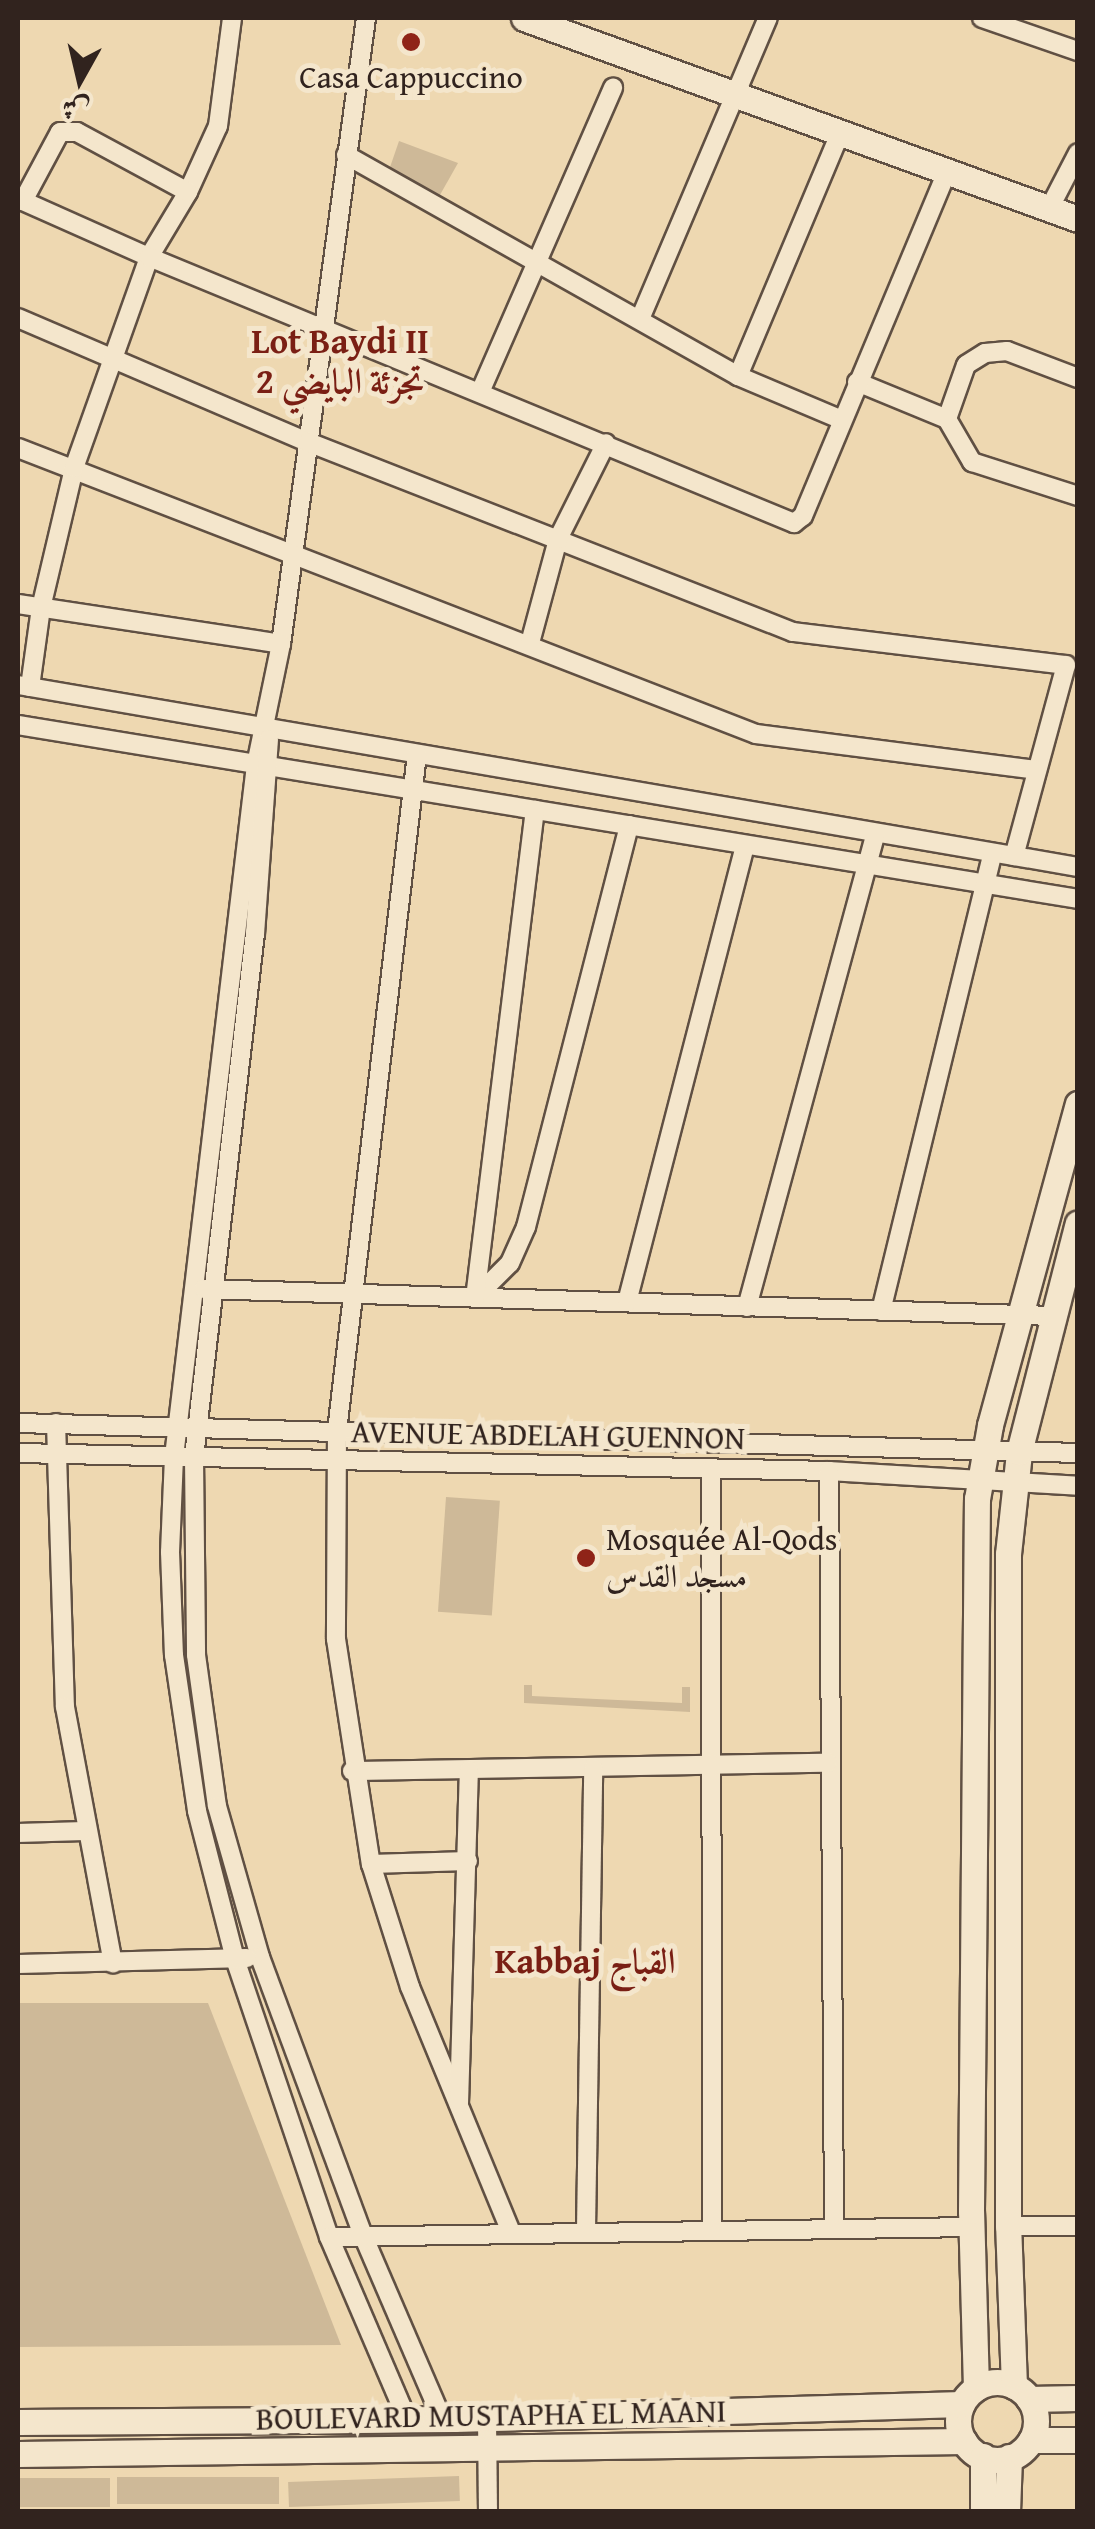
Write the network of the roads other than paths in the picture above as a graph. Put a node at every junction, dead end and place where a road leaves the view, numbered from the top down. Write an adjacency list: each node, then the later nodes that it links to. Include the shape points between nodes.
1 (232, 18): 14 (street, via 218,126)
2 (366, 18): 12 (street)
3 (524, 18): 9 (main road)
4 (768, 18): 9 (street)
5 (982, 18): 6 (street)
6 (1032, 26): 7 (street)
7 (1078, 51)
8 (613, 88): 18 (street)
9 (732, 94): 10 (main road); 20 (street)
10 (840, 133): 13 (main road); 23 (street)
11 (1078, 153): 15 (street)
12 (346, 156): 18 (street); 21 (street)
13 (947, 172): 15 (main road); 25 (street)
14 (188, 192): 17 (street); 17 (street, via 66,130 22,194 23,201)
15 (1049, 209): 16 (main road)
16 (1078, 219)
17 (149, 257): 21 (street); 22 (street)
18 (539, 263): 20 (street); 26 (street)
19 (18, 318): 22 (street)
20 (640, 319): 23 (street)
21 (320, 326): 26 (street); 29 (street)
22 (115, 356): 29 (street); 32 (street)
23 (738, 376): 28 (street)
24 (1078, 378): 27 (street, via 1007,351 985,353 966,365)
25 (858, 382): 27 (street); 28 (street)
26 (481, 390): 30 (street)
27 (947, 419): 33 (street, via 972,462)
28 (842, 420): 30 (street, via 804,516 794,523)
29 (308, 442): 34 (street); 35 (street)
30 (606, 443): 34 (street)
31 (18, 448): 32 (street)
32 (74, 468): 35 (street); 37 (street)
33 (1078, 496)
34 (558, 539): 38 (street); 45 (street, via 794,632 1066,666)
35 (294, 553): 38 (street); 39 (street)
36 (18, 604): 37 (street)
37 (40, 608): 39 (street); 40 (street)
38 (530, 643): 45 (street, via 756,734)
39 (281, 644): 42 (street)
40 (24, 686): 42 (street)
41 (18, 726): 44 (street)
42 (268, 728): 43 (street); 44 (street)
43 (417, 754): 46 (street); 49 (street)
44 (264, 766): 46 (street); 59 (street)
45 (1037, 770): 52 (street)
46 (412, 790): 47 (street); 60 (street)
47 (535, 810): 48 (street); 61 (street)
48 (629, 826): 50 (street); 61 (street, via 526,1227 510,1263)
49 (876, 832): 51 (street); 53 (street)
50 (746, 844): 53 (street); 62 (street)
51 (993, 852): 52 (street); 55 (street)
52 (1014, 856): 54 (street)
53 (868, 864): 55 (street); 63 (street)
54 (1078, 867)
55 (987, 885): 56 (street); 64 (street)
56 (1078, 899)
57 (1078, 1104): 65 (main road)
58 (1078, 1223): 66 (main road)
59 (203, 1289): 60 (street); 69 (street)
60 (353, 1294): 61 (street); 70 (street)
61 (475, 1298): 62 (street)
62 (627, 1302): 63 (street)
63 (747, 1306): 64 (street)
64 (881, 1310): 65 (street)
65 (1022, 1315): 66 (street); 71 (main road)
66 (1052, 1316): 72 (main road)
67 (18, 1423): 68 (street, AVENUE ABDELAH GUENNON)
68 (56, 1423): 69 (street, AVENUE ABDELAH GUENNON); 75 (street)
69 (187, 1428): 70 (street, AVENUE ABDELAH GUENNON); 76 (street); 77 (street)
70 (337, 1432): 71 (street, AVENUE ABDELAH GUENNON); 78 (street)
71 (984, 1446): 72 (street, AVENUE ABDELAH GUENNON); 81 (main road)
72 (1019, 1452): 74 (street, AVENUE ABDELAH GUENNON); 82 (main road)
73 (18, 1453): 75 (street, AVENUE ABDELAH GUENNON)
74 (1078, 1453)
75 (54, 1454): 76 (street, AVENUE ABDELAH GUENNON); 89 (street, via 65,1707)
76 (174, 1456): 77 (street, AVENUE ABDELAH GUENNON); 94 (street, via 174,1655 197,1810)
77 (194, 1457): 78 (street, AVENUE ABDELAH GUENNON); 93 (street, via 196,1655 217,1806)
78 (335, 1461): 79 (street, AVENUE ABDELAH GUENNON); 88 (street, via 336,1638)
79 (710, 1469): 80 (street, AVENUE ABDELAH GUENNON); 85 (street)
80 (829, 1471): 81 (street, AVENUE ABDELAH GUENNON); 84 (street)
81 (979, 1484): 82 (street, AVENUE ABDELAH GUENNON); 100 (main road)
82 (1014, 1485): 83 (street, AVENUE ABDELAH GUENNON); 99 (main road, via 1008,1554)
83 (1078, 1486)
84 (828, 1763): 85 (street); 101 (street)
85 (710, 1765): 86 (street); 103 (street)
86 (593, 1768): 87 (street); 102 (street)
87 (469, 1770): 88 (street); 91 (street)
88 (352, 1771): 92 (street)
89 (84, 1832): 90 (street); 96 (street)
90 (18, 1833)
91 (468, 1861): 92 (street); 97 (street)
92 (372, 1864): 97 (street)
93 (260, 1958): 94 (street); 105 (street)
94 (235, 1959): 96 (street); 106 (street)
95 (18, 1964): 96 (street)
96 (113, 1964)
97 (459, 2114): 104 (street)
98 (1078, 2226): 99 (street)
99 (1008, 2227): 100 (main road); 100 (main road); 107 (main road)
100 (971, 2228): 101 (street); 108 (main road)
101 (834, 2229): 103 (street)
102 (586, 2230): 103 (street); 104 (street)
103 (712, 2230)
104 (511, 2232): 105 (street)
105 (362, 2234): 106 (street); 113 (street)
106 (329, 2237): 112 (street)
107 (1022, 2392): 108 (main road, via 999,2382); 109 (main road); 115 (main road, via 1036,2419)
108 (969, 2396): 110 (main road, BOULEVARD MUSTAPHA EL MAANI); 119 (main road)
109 (1078, 2398)
110 (720, 2412): 111 (main road, BOULEVARD MUSTAPHA EL MAANI); 118 (main road)
111 (486, 2418): 113 (main road, BOULEVARD MUSTAPHA EL MAANI); 117 (street)
112 (407, 2419): 113 (main road, BOULEVARD MUSTAPHA EL MAANI); 114 (main road, BOULEVARD MUSTAPHA EL MAANI)
113 (442, 2419)
114 (18, 2422)
115 (1031, 2440): 116 (main road); 119 (main road)
116 (1078, 2440)
117 (487, 2446): 118 (main road, BOULEVARD MUSTAPHA EL MAANI); 120 (main road, BOULEVARD MUSTAPHA EL MAANI); 121 (street)
118 (722, 2446): 119 (main road, BOULEVARD MUSTAPHA EL MAANI)
119 (986, 2452): 122 (main road); 123 (main road)
120 (18, 2454)
121 (488, 2512)
122 (982, 2512)
123 (1007, 2512)

